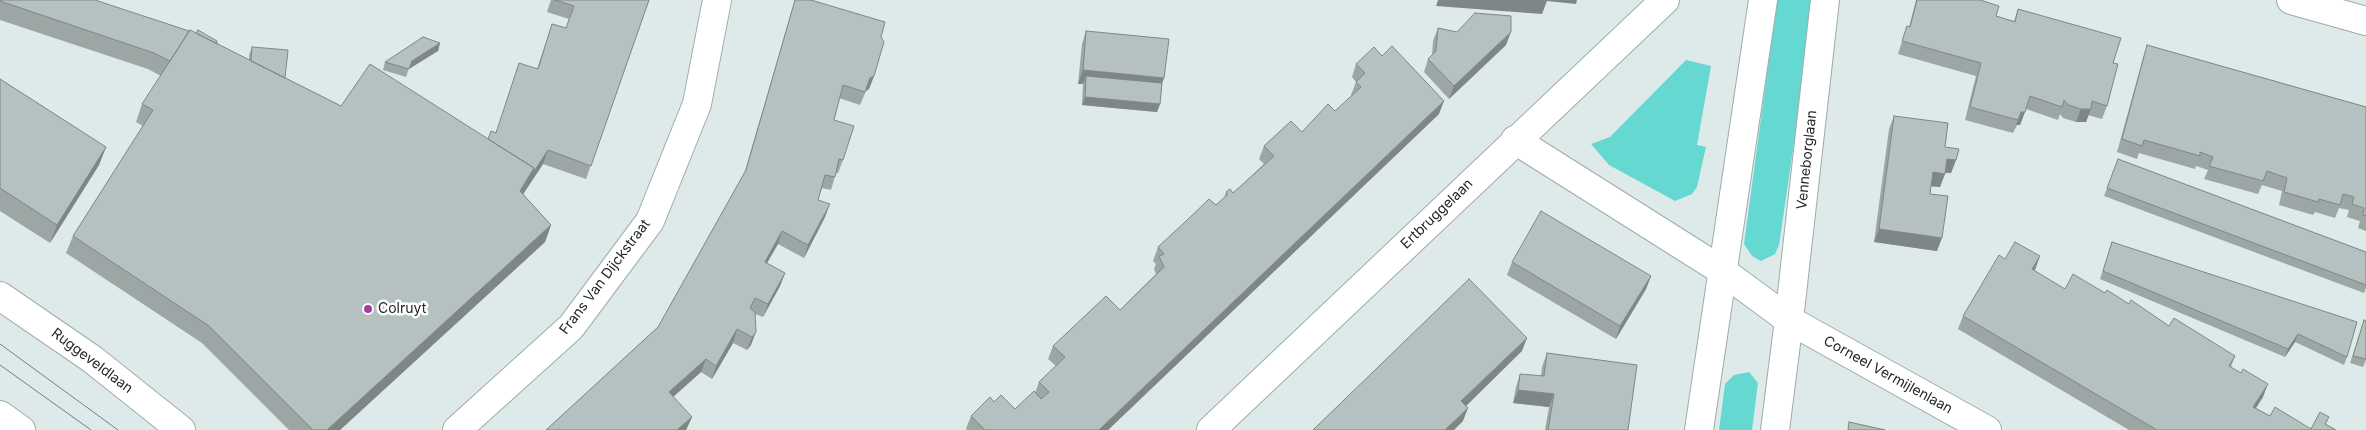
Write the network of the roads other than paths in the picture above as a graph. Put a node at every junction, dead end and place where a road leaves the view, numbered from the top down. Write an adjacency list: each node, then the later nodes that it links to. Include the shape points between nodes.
1 (717, 0): 14 (street, Frans Van Dijckstraat, via 696,104 650,221 571,327)
2 (1664, 0): 7 (street, Ertbruggelaan)
3 (1762, 0): 8 (street)
4 (1825, 0): 10 (street, Venneborglaan)
5 (2291, 0): 6 (street)
6 (2366, 21)
7 (1516, 140): 8 (street); 15 (street, Ertbruggelaan)
8 (1721, 270): 10 (street); 16 (street)
9 (0, 296): 13 (street, Ruggeveldlaan, via 92,359)
10 (1790, 320): 17 (street, Venneborglaan); 18 (street, Corneel Vermijlenlaan)
11 (0, 415): 12 (street)
12 (21, 430)
13 (181, 430)
14 (457, 430)
15 (1211, 430)
16 (1698, 430)
17 (1775, 430)
18 (1988, 430)

